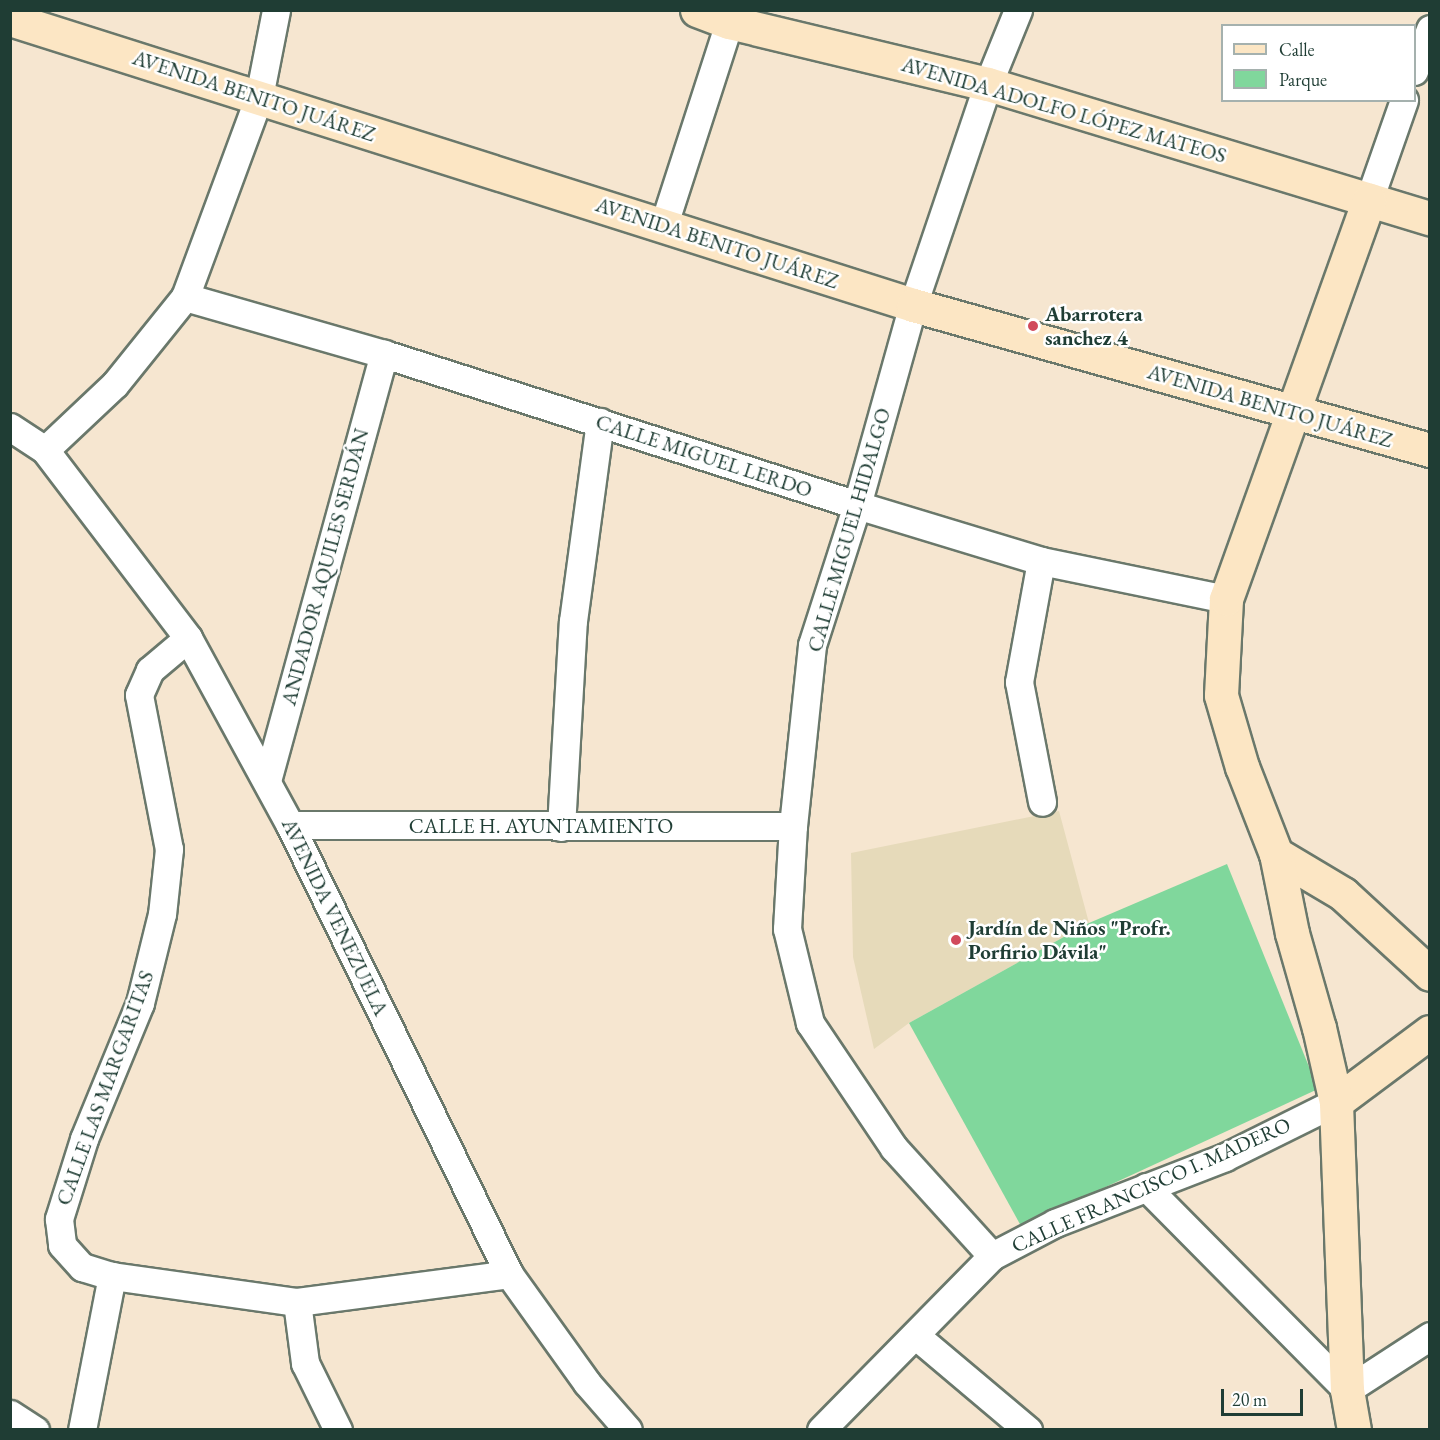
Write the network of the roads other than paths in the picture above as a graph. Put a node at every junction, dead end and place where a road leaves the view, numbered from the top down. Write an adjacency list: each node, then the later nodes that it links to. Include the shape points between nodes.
1 (276, 10): 9 (street)
2 (697, 10): 4 (main road, AVENIDA ADOLFO LÓPEZ MATEOS)
3 (1018, 10): 8 (street, CALLE MIGUEL HIDALGO)
4 (731, 16): 8 (main road, AVENIDA ADOLFO LÓPEZ MATEOS); 13 (street)
5 (10, 19): 9 (main road, AVENIDA BENITO JUÁREZ)
6 (1430, 29): 7 (street)
7 (1416, 66)
8 (988, 84): 11 (main road, AVENIDA ADOLFO LÓPEZ MATEOS); 15 (street, CALLE MIGUEL HIDALGO)
9 (259, 97): 13 (main road, AVENIDA BENITO JUÁREZ); 14 (street)
10 (1403, 102): 11 (street)
11 (1369, 200): 12 (main road, AVENIDA ADOLFO LÓPEZ MATEOS); 17 (main road)
12 (1430, 218)
13 (663, 227): 15 (main road, AVENIDA BENITO JUÁREZ)
14 (185, 297): 16 (street, CALLE MIGUEL LERDO); 20 (street, via 115,384)
15 (913, 305): 17 (main road, AVENIDA BENITO JUÁREZ); 22 (street, CALLE MIGUEL HIDALGO)
16 (384, 354): 18 (street, CALLE MIGUEL LERDO); 26 (street, ANDADOR AQUILES SERDÁN)
17 (1294, 413): 21 (main road, AVENIDA BENITO JUÁREZ); 24 (main road)
18 (600, 422): 22 (street, CALLE MIGUEL LERDO); 30 (street, via 573,621)
19 (10, 426): 20 (street, AVENIDA VENEZUELA)
20 (45, 450): 25 (street, AVENIDA VENEZUELA)
21 (1430, 450)
22 (857, 505): 23 (street, CALLE MIGUEL LERDO); 29 (street, CALLE MIGUEL HIDALGO, via 812,645)
23 (1041, 561): 24 (street, CALLE MIGUEL LERDO); 27 (street, via 1019,682)
24 (1226, 599): 31 (main road, via 1221,696 1242,767)
25 (188, 638): 26 (street, AVENIDA VENEZUELA); 38 (street, CALLE LAS MARGARITAS, via 150,670 139,696 169,849 162,914 140,1003 84,1139 59,1219 62,1245 82,1267)
26 (267, 781): 28 (street, AVENIDA VENEZUELA)
27 (1042, 802)
28 (290, 825): 30 (street, CALLE H. AYUNTAMIENTO); 37 (street, AVENIDA VENEZUELA)
29 (793, 826): 30 (street, CALLE H. AYUNTAMIENTO); 36 (street, CALLE MIGUEL HIDALGO, via 786,930 810,1023 894,1148)
30 (561, 827)
31 (1276, 854): 32 (main road, via 1343,894); 34 (main road, via 1292,933)
32 (1430, 974)
33 (1430, 1032): 34 (main road, CALLE FRANCISCO I. MADERO)
34 (1336, 1101): 35 (street, CALLE FRANCISCO I. MADERO, via 1225,1157); 42 (main road)
35 (1146, 1187): 36 (street, CALLE FRANCISCO I. MADERO, via 1055,1222); 42 (street)
36 (992, 1256): 40 (street, CALLE FRANCISCO I. MADERO)
37 (509, 1274): 39 (street, CALLE LAS MARGARITAS); 47 (street, AVENIDA VENEZUELA, via 587,1383)
38 (112, 1276): 39 (street, CALLE LAS MARGARITAS); 45 (street)
39 (297, 1302): 46 (street, via 306,1363)
40 (915, 1335): 48 (street, CALLE FRANCISCO I. MADERO); 49 (street)
41 (1430, 1336): 42 (street)
42 (1347, 1390): 50 (main road)
43 (10, 1414): 44 (street)
44 (35, 1430)
45 (82, 1430)
46 (338, 1430)
47 (628, 1430)
48 (821, 1430)
49 (1028, 1430)
50 (1354, 1430)

